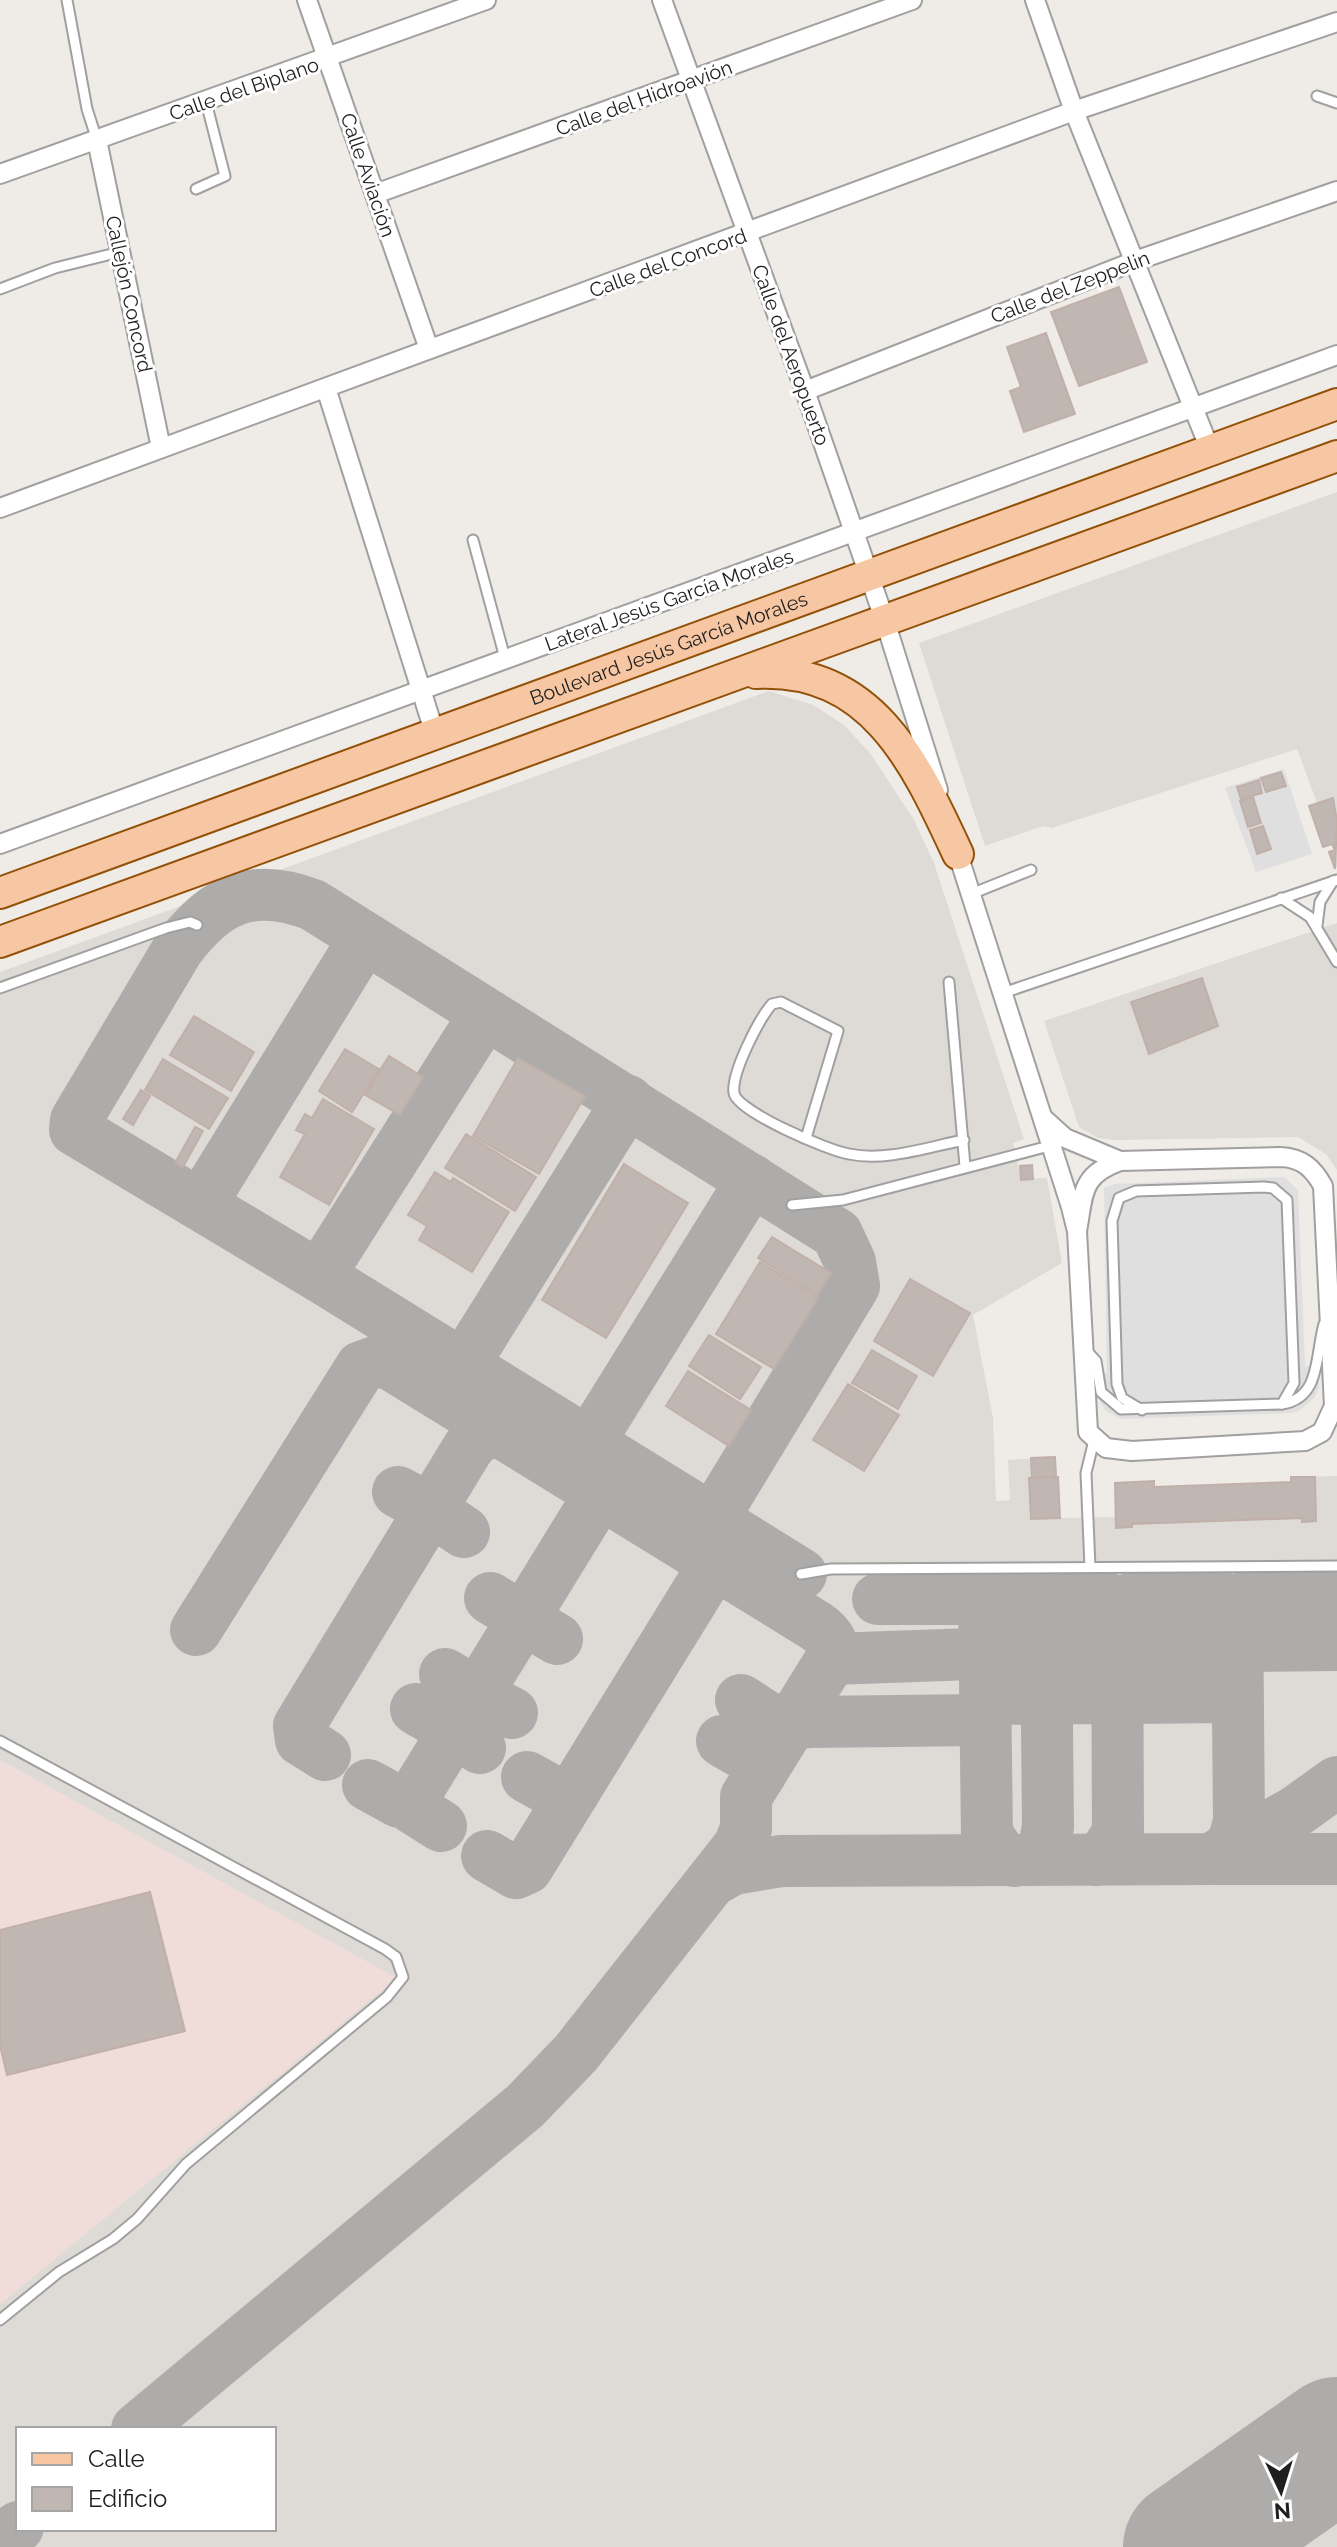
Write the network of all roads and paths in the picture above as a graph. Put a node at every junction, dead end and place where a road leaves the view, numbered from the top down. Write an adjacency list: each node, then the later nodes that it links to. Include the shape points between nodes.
1 (67, 0): 14 (lane)
2 (307, 0): 8 (street, Calle Aviación)
3 (486, 0): 8 (street, Calle del Biplano)
4 (662, 0): 9 (street, Calle del Aeropuerto)
5 (912, 0): 9 (street, Calle del Hidroavión)
6 (1035, 0): 13 (street)
7 (1337, 22): 13 (street, Calle del Concord)
8 (328, 59): 11 (street, Calle del Biplano); 18 (street, Calle Aviación)
9 (690, 83): 18 (street, Calle del Hidroavión); 19 (street, Calle del Aeropuerto)
10 (1317, 96): 12 (lane)
11 (206, 102): 14 (street, Calle del Biplano); 16 (lane, via 225,176)
12 (1337, 103)
13 (1074, 111): 19 (street, Calle del Concord); 21 (street)
14 (97, 140): 15 (street, Calle del Biplano); 20 (street, Callejón Concord)
15 (0, 174)
16 (196, 189)
17 (1337, 191): 21 (street, Calle del Zeppelin)
18 (375, 194): 23 (street, Calle Aviación)
19 (747, 234): 23 (street, Calle del Concord); 26 (street, Calle del Aeropuerto)
20 (120, 252): 22 (lane); 29 (street, Callejón Concord)
21 (1135, 261): 26 (street, Calle del Zeppelin); 28 (street)
22 (0, 289)
23 (429, 349): 25 (street, Calle del Concord)
24 (1337, 355): 28 (street, Lateral Jesús García Morales)
25 (326, 388): 29 (street, Calle del Concord); 39 (street)
26 (805, 391): 33 (street, Calle del Aeropuerto)
27 (1337, 404): 30 (main road, Boulevard Jesús García Morales)
28 (1195, 409): 30 (street); 33 (street, Lateral Jesús García Morales)
29 (161, 448): 32 (street, Calle del Concord)
30 (1211, 452): 35 (main road, Boulevard Jesús García Morales)
31 (1337, 456): 36 (main road)
32 (0, 508)
33 (854, 534): 35 (street, Calle del Aeropuerto); 37 (street, Lateral Jesús García Morales)
34 (473, 540): 37 (lane)
35 (868, 575): 36 (street, Calle del Aeropuerto); 40 (main road, Boulevard Jesús García Morales)
36 (885, 621): 38 (main road); 43 (street, Calle del Aeropuerto)
37 (505, 658): 39 (street, Lateral Jesús García Morales)
38 (715, 680): 41 (main road); 43 (main road, via 787,673 835,687 865,706 922,778)
39 (421, 688): 40 (street); 42 (street, Lateral Jesús García Morales)
40 (434, 731): 41 (main road, via 436,754 431,762); 46 (main road, Boulevard Jesús García Morales)
41 (345, 814): 51 (main road)
42 (0, 844)
43 (958, 854): 47 (street, Calle del Aeropuerto)
44 (1031, 870): 47 (lane)
45 (1335, 880): 48 (lane); 50 (lane, via 1320,902)
46 (0, 893)
47 (971, 894): 55 (street, Calle del Aeropuerto)
48 (1281, 898): 50 (lane, via 1302,909); 55 (lane)
49 (197, 925): 54 (lane, via 178,924)
50 (1317, 928): 52 (lane)
51 (0, 942)
52 (1337, 962)
53 (949, 982): 57 (lane)
54 (0, 988)
55 (1003, 993): 58 (street, Calle del Aeropuerto, via 1044,1119)
56 (806, 1138): 56 (lane, via 740,1107 733,1094 743,1058 766,1011 781,1002 838,1031); 57 (lane, via 867,1155)
57 (964, 1140): 60 (lane)
58 (1058, 1142): 59 (street); 60 (lane); 62 (street)
59 (1120, 1161): 62 (street, via 1088,1180); 63 (street, via 1302,1161 1323,1186)
60 (965, 1166): 61 (lane, via 843,1200)
61 (792, 1205)
62 (1077, 1231): 64 (street)
63 (1329, 1305): 65 (lane, via 1308,1391 1300,1400); 67 (street, via 1334,1406)
64 (1082, 1346): 66 (lane, via 1096,1361 1107,1399 1121,1409); 68 (street, via 1085,1423)
65 (1282, 1404): 66 (lane); 66 (lane, via 1294,1383 1287,1200 1264,1187 1157,1190 1126,1194 1112,1212 1117,1384 1122,1398)
66 (1142, 1410)
67 (1330, 1433): 68 (street, via 1305,1441 1132,1451 1106,1448)
68 (1094, 1440): 70 (lane, via 1086,1473)
69 (1337, 1566): 70 (lane)
70 (1090, 1567): 71 (lane, via 831,1569)
71 (801, 1574)
72 (0, 1741): 73 (lane, via 385,1949 396,1957 403,1977 387,1997 186,2164 125,2229 59,2272)
73 (0, 2320)

